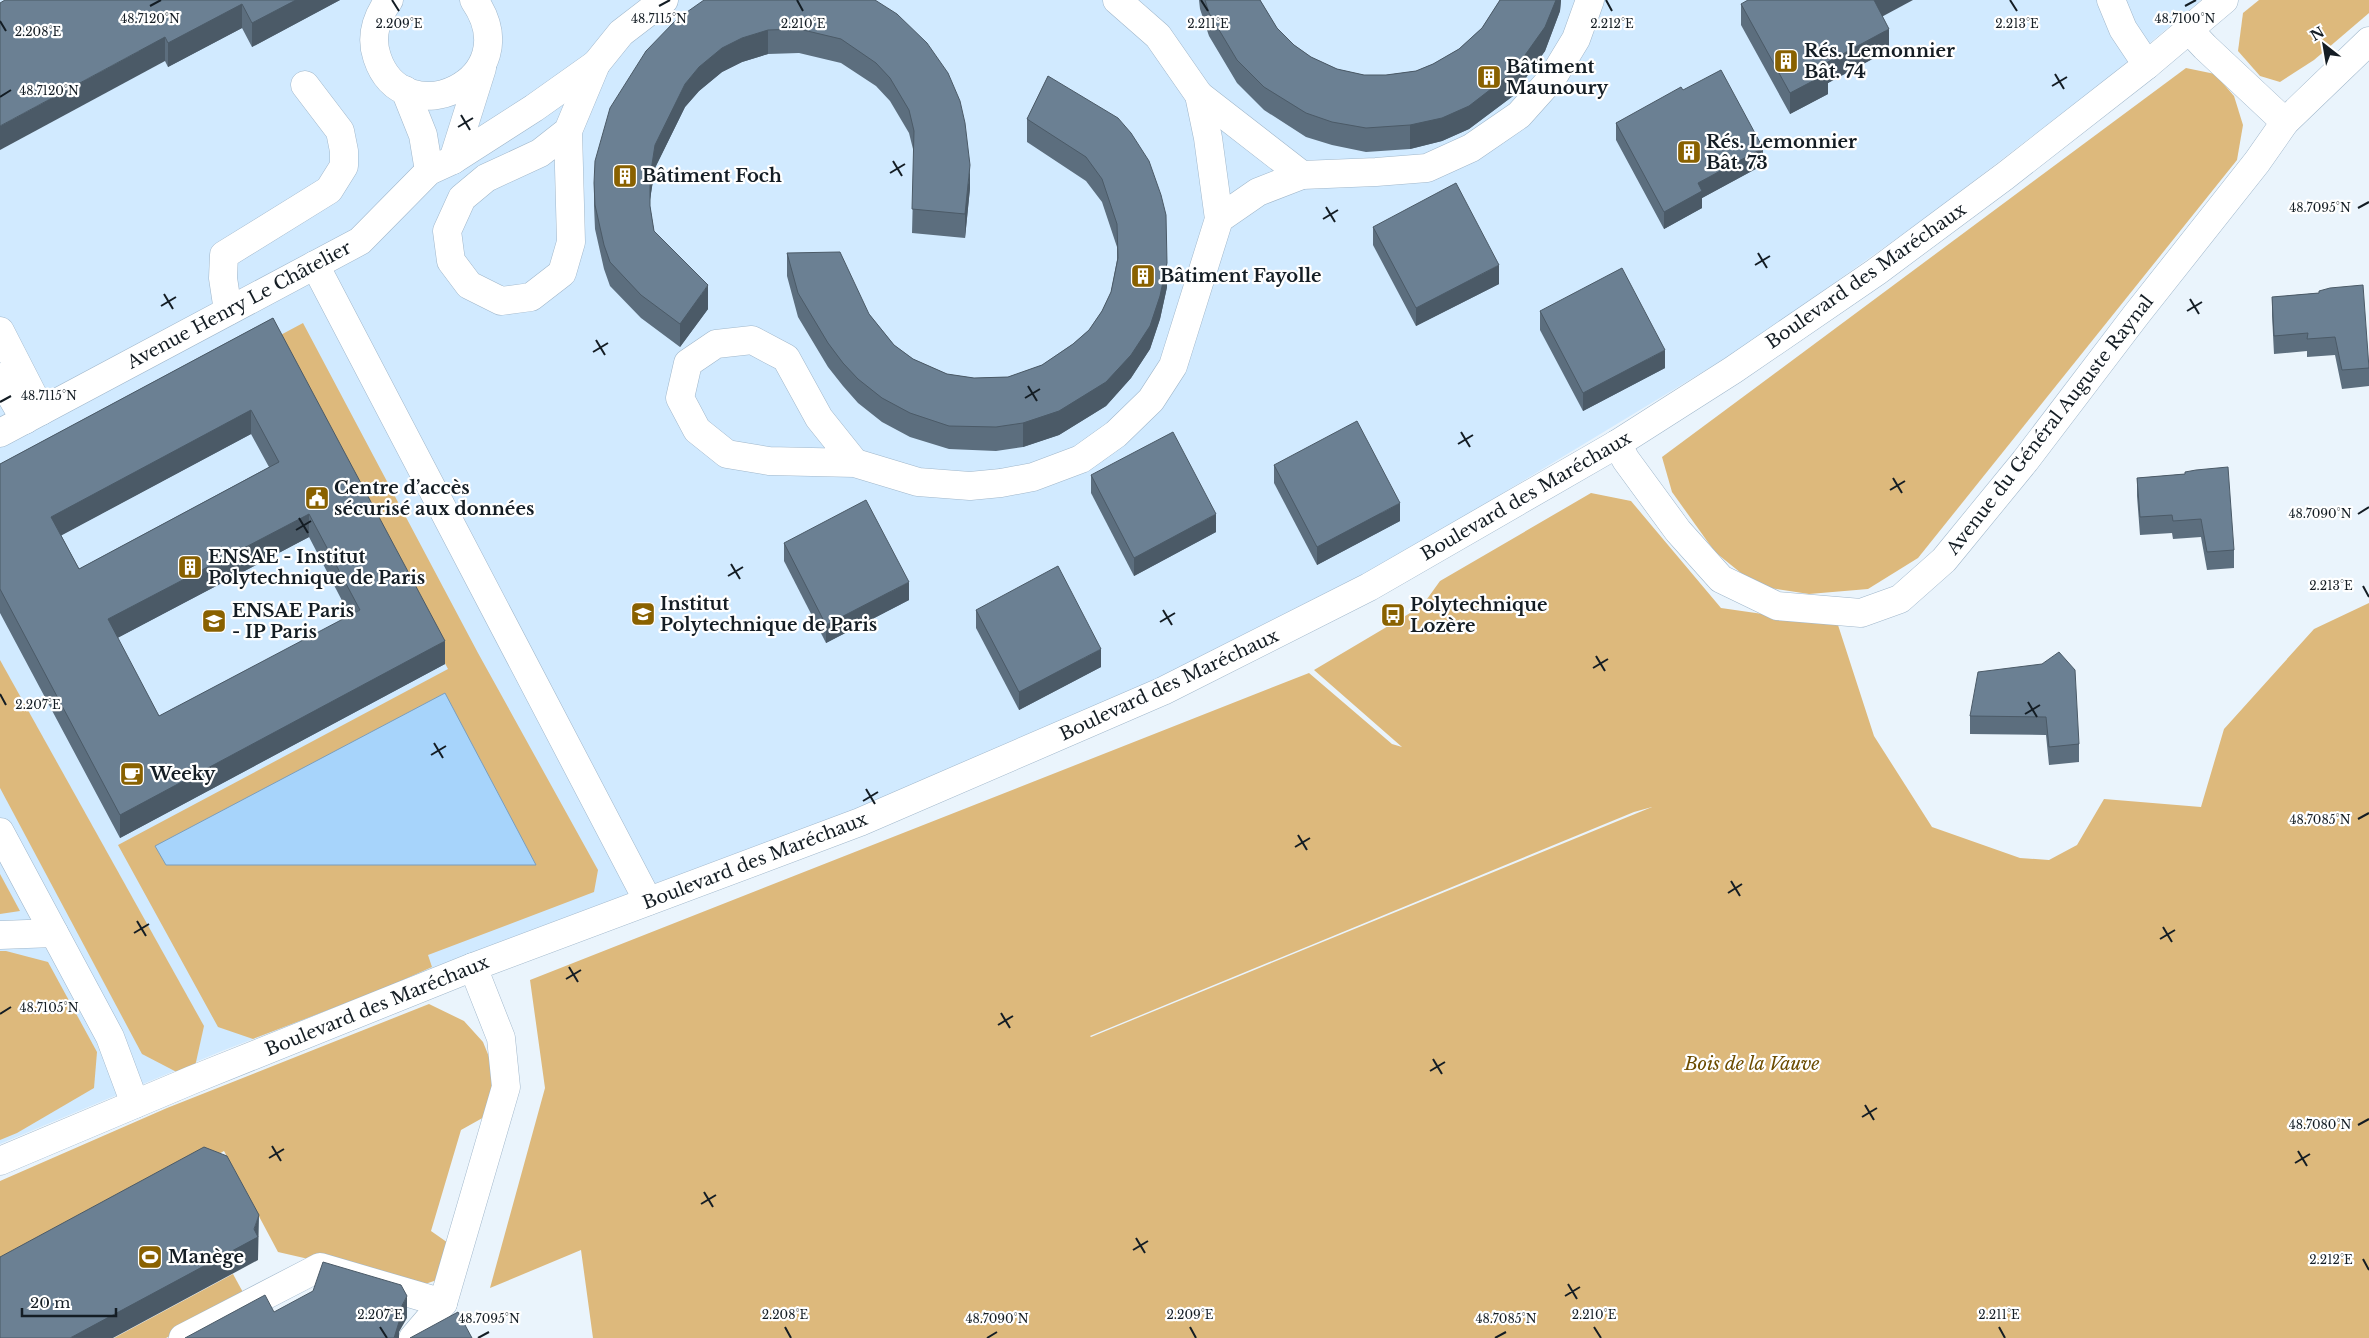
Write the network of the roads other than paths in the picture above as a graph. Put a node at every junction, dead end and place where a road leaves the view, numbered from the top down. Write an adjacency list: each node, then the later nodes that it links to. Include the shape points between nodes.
1 (389, 0): 14 (street, via 374,29 374,48 379,65 390,80)
2 (664, 0): 10 (street, via 621,33)
3 (1117, 0): 15 (street, via 1158,36)
4 (1590, 0): 20 (street, via 1576,40 1553,77 1519,115 1472,148 1427,168)
5 (2111, 0): 12 (street, via 2123,29)
6 (2224, 0): 8 (street, Boulevard des Maréchaux)
7 (482, 5): 11 (street, via 488,32 488,49)
8 (2189, 30): 12 (street, Boulevard des Maréchaux); 16 (street)
9 (2369, 41): 16 (street, Avenue du Général Auguste Raynal)
10 (596, 64): 17 (street); 18 (street, Avenue Henry Le Châtelier)
11 (483, 65): 14 (street, via 472,79 441,96 423,96); 18 (street)
12 (2147, 65): 28 (street, Boulevard des Maréchaux, via 2006,176 1876,272 1733,370)
13 (305, 85): 23 (street, via 340,131 344,166 328,190 224,255 223,278)
14 (405, 90): 19 (street, via 423,135)
15 (1199, 95): 20 (street); 21 (street)
16 (2285, 122): 28 (street, Avenue du Général Auguste Raynal, via 2054,426 1944,560 1900,599 1861,613 1777,606 1721,579 1678,530)
17 (568, 131): 17 (street, via 540,153 486,178 462,198 446,231 451,261 468,285 501,301 531,297 562,273 571,242)
18 (453, 160): 19 (street, Avenue Henry Le Châtelier)
19 (429, 171): 22 (street, Avenue Henry Le Châtelier, via 360,241)
20 (1302, 175): 21 (street, via 1258,192)
21 (1219, 219): 29 (street, via 1173,366 1151,400 1116,434 1081,458 1033,477 970,486 918,482)
22 (315, 265): 23 (street, Avenue Henry Le Châtelier); 31 (street)
23 (228, 311): 26 (street, Avenue Henry Le Châtelier)
24 (0, 331): 26 (street)
25 (0, 377): 26 (street)
26 (33, 415): 27 (street, Avenue Henry Le Châtelier)
27 (0, 433)
28 (1617, 444): 31 (street, Boulevard des Maréchaux, via 1369,587 1163,691 860,822)
29 (855, 463): 29 (street, via 819,418 786,358 752,340 716,344 688,363 680,398 697,430 727,454 769,460)
30 (0, 832): 32 (street)
31 (648, 900): 34 (street, Boulevard des Maréchaux)
32 (54, 932): 33 (street); 35 (street, via 110,1037)
33 (0, 935)
34 (473, 967): 35 (street, Boulevard des Maréchaux); 37 (street, via 500,1038 506,1087)
35 (135, 1104): 36 (street, Boulevard des Maréchaux)
36 (0, 1161)
37 (443, 1303): 38 (street, via 320,1267); 39 (street)
38 (183, 1338)
39 (413, 1338)

